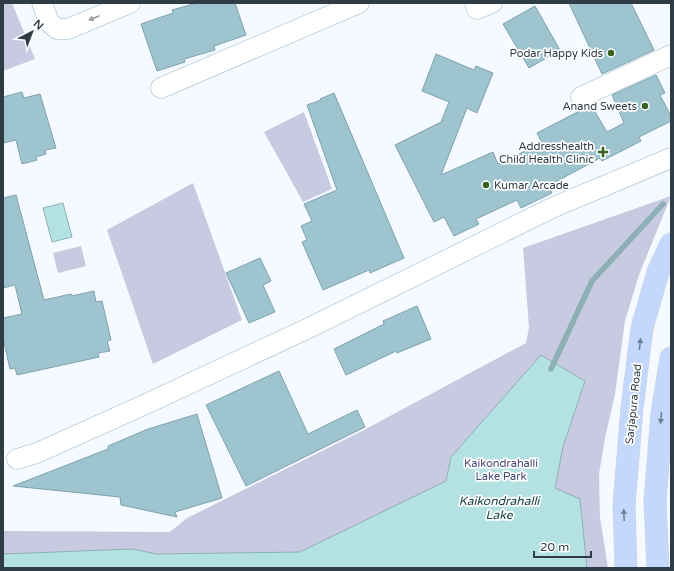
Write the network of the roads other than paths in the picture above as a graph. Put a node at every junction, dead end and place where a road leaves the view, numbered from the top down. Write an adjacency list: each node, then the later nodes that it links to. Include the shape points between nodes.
1 (42, 3): 2 (street, one-way to 1, via 68,29 57,29 49,22)
2 (130, 3)
3 (359, 3): 7 (street)
4 (475, 3): 5 (street, via 477,9)
5 (492, 3)
6 (671, 55): 8 (street)
7 (161, 88)
8 (581, 97)
9 (671, 158): 12 (street, via 554,207 313,326 146,404 37,453)
10 (671, 244): 14 (main road, Sarjapura Road, one-way to 10, via 624,505 642,328 658,272)
11 (671, 358): 13 (main road, one-way to 13, via 662,413 655,501)
12 (17, 458)
13 (663, 540): 15 (main road)
14 (626, 568)
15 (658, 568)

